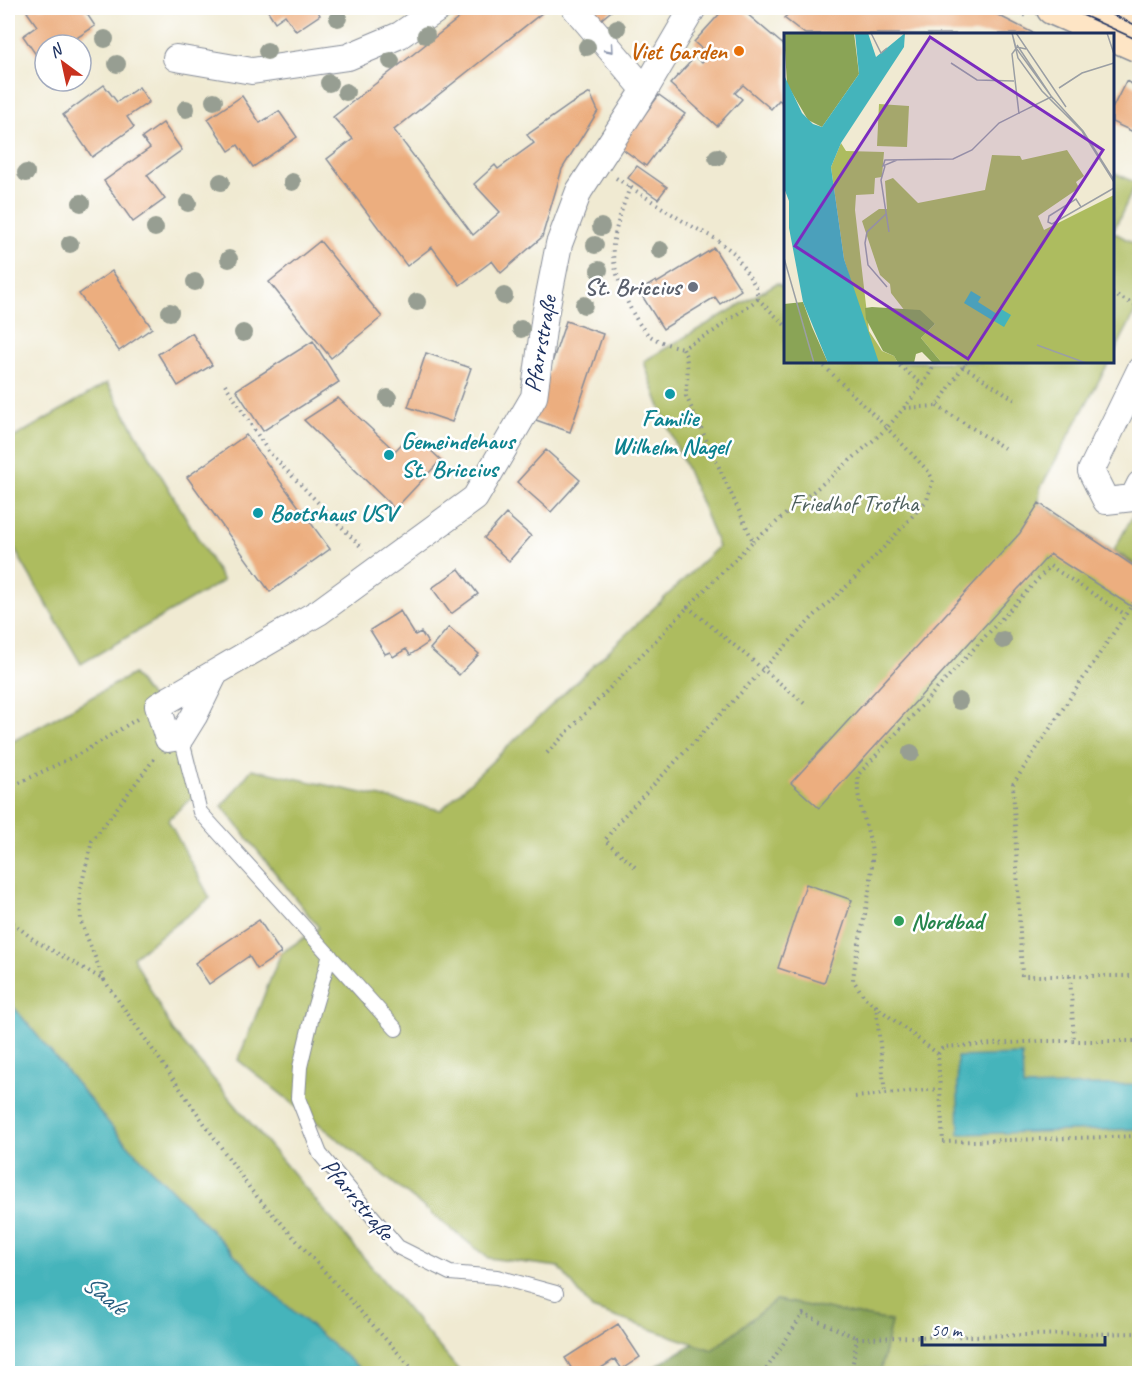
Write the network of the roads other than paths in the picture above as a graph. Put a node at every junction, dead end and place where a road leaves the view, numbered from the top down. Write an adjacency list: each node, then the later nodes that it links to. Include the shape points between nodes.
1 (439, 8): 10 (street, via 400,34 348,57 252,71)
2 (575, 8): 11 (street, one-way to 11)
3 (693, 8): 11 (street, Pfarrstraße)
4 (1053, 8): 7 (main road)
5 (1112, 8): 6 (main road)
6 (1140, 20)
7 (1110, 33)
8 (1114, 35): 9 (main road)
9 (1140, 46)
10 (176, 58)
11 (645, 90): 14 (street, Pfarrstraße, via 579,191 559,244 534,397 475,498 319,612)
12 (1140, 370): 13 (street, via 1091,471 1106,501 1132,498)
13 (1140, 484)
14 (215, 673): 15 (street, via 194,716); 15 (street, Pfarrstraße, via 158,706)
15 (175, 738): 16 (lane, via 200,812)
16 (330, 955): 17 (lane); 18 (lane, Pfarrstraße, via 300,1067 298,1098 320,1154 398,1247 450,1273 497,1277)
17 (396, 1029)
18 (556, 1293)

